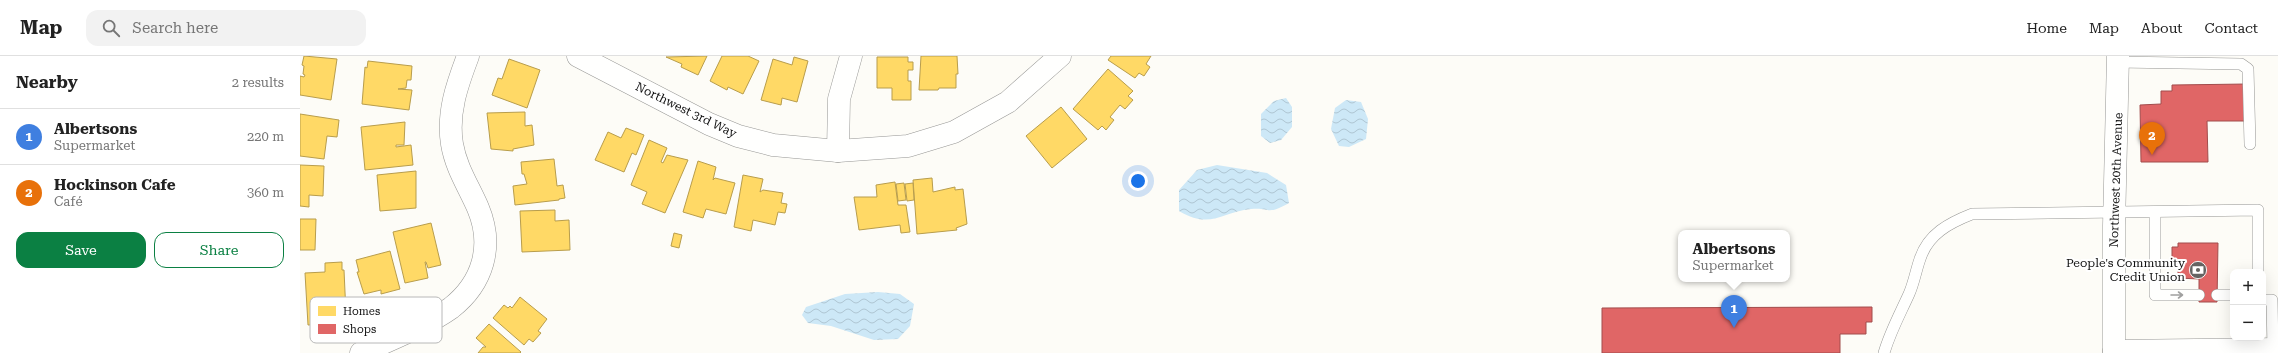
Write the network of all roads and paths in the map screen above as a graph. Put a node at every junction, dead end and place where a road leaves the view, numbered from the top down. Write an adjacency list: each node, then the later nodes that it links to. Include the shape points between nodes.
1 (468, 56): 15 (street, via 454,95 450,127 455,156 484,226 485,251 477,280 451,308)
2 (578, 56): 7 (street, Northwest 3rd Way, via 708,124 738,136 773,145)
3 (851, 56): 7 (street, via 840,99)
4 (1060, 56): 7 (street, Northwest 3rd Way, via 1008,102 954,132 908,146)
5 (2118, 59): 6 (lane, via 2240,64 2248,69); 8 (street, Northwest 20th Avenue)
6 (2250, 144)
7 (838, 151)
8 (2114, 212): 9 (lane); 18 (street, Northwest 20th Avenue); 20 (lane, via 1972,214 1952,221 1932,237 1921,257 1910,292 1892,327)
9 (2155, 212): 10 (lane, via 2258,210); 11 (lane, one-way to 11, via 2155,296)
10 (2258, 269)
11 (2199, 295)
12 (2217, 295): 13 (lane)
13 (2230, 295)
14 (2271, 300): 17 (lane)
15 (442, 313)
16 (383, 343): 19 (street)
17 (2276, 350): 18 (street)
18 (2114, 352)
19 (362, 353)
20 (1884, 353)

